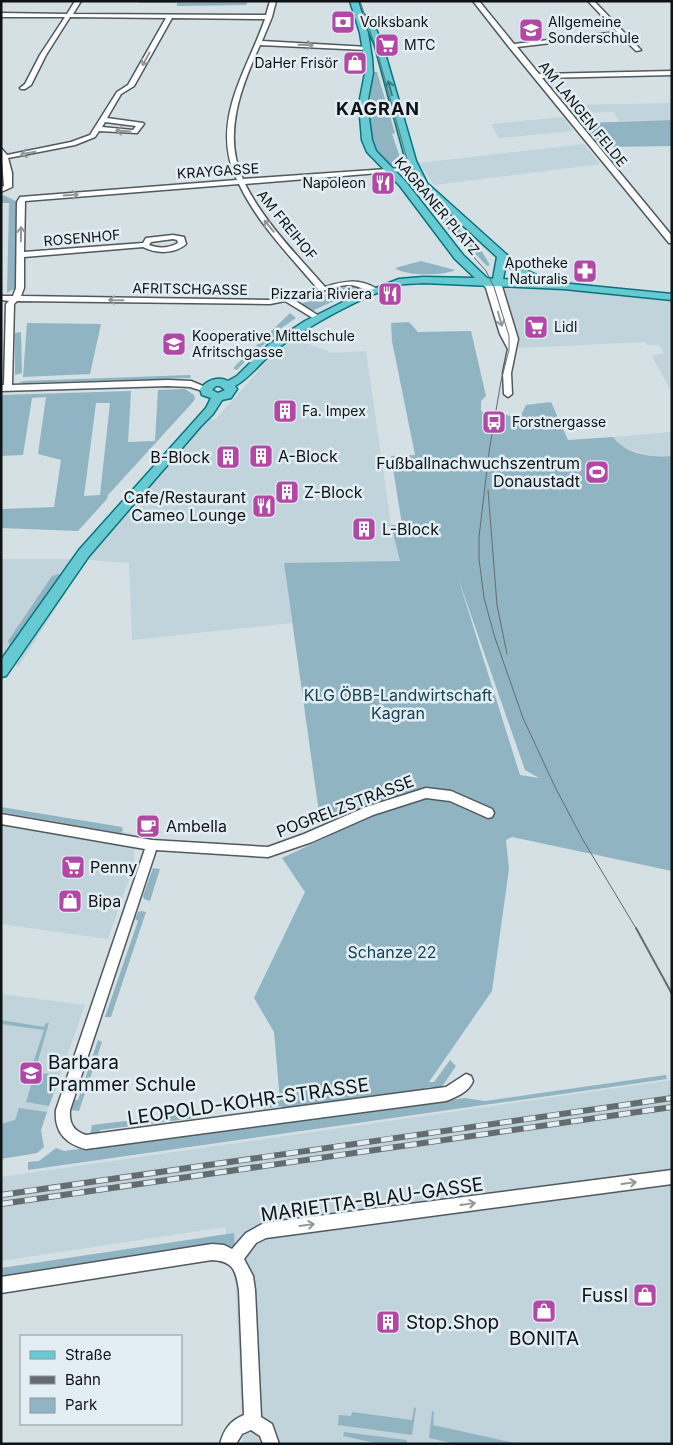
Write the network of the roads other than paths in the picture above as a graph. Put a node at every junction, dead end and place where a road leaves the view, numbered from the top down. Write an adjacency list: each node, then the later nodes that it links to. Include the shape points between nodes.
1 (78, 1): 8 (street)
2 (272, 1): 10 (street, AM FREIHOF)
3 (354, 1): 14 (main road, KAGRANER PLATZ)
4 (476, 1): 13 (street, AM LANGEN FELDE)
5 (591, 1): 11 (street)
6 (365, 8): 22 (main road, KAGRANER PLATZ, one-way to 6)
7 (1, 15): 8 (street)
8 (69, 15): 9 (street); 18 (street)
9 (170, 17): 10 (street); 19 (street, one-way to 19, via 131,86 119,92)
10 (269, 17): 12 (street, AM FREIHOF)
11 (621, 33): 13 (street); 15 (street)
12 (257, 43): 14 (street, one-way to 14); 24 (street, AM FREIHOF, via 239,86 231,122 230,143)
13 (511, 46): 17 (street, AM LANGEN FELDE)
14 (366, 48): 23 (main road, KAGRANER PLATZ, via 369,69 363,104 367,140 372,152)
15 (638, 50)
16 (672, 73): 17 (street)
17 (536, 76): 26 (street, AM LANGEN FELDE)
18 (23, 88)
19 (103, 120): 20 (street); 20 (street, one-way to 20, via 141,124 134,132)
20 (98, 129): 21 (street, one-way to 21, via 77,143)
21 (3, 153): 25 (street, via 9,174 8,187)
22 (414, 168): 23 (street, KRAYGASSE); 29 (main road, KAGRANER PLATZ, via 431,193)
23 (390, 170): 24 (street, KRAYGASSE); 30 (main road, KAGRANER PLATZ)
24 (240, 182): 28 (street, KRAYGASSE, one-way to 24, via 23,199); 35 (street, AM FREIHOF, one-way to 24, via 255,210)
25 (3, 190)
26 (672, 241)
27 (145, 245): 28 (street, ROSENHOF)
28 (20, 255): 39 (street, via 20,288)
29 (502, 256): 32 (main road); 33 (main road, KAGRANER PLATZ)
30 (459, 257): 31 (main road, via 462,266 459,270); 33 (main road, KAGRANER PLATZ)
31 (444, 276): 33 (main road); 34 (main road, via 401,277)
32 (537, 279): 33 (main road); 36 (main road, via 592,284)
33 (489, 280): 34 (main road, via 412,280); 36 (main road); 42 (street, one-way to 42, via 504,334); 42 (street, via 514,339)
34 (371, 289): 35 (street, AFRITSCHGASSE, via 347,283); 41 (main road)
35 (323, 290): 40 (street, AFRITSCHGASSE)
36 (619, 291): 37 (main road)
37 (672, 297)
38 (1, 298): 39 (street, AFRITSCHGASSE)
39 (14, 298): 40 (street, AFRITSCHGASSE, one-way to 39, via 242,302); 43 (street, via 10,304)
40 (287, 299): 41 (street)
41 (312, 316): 45 (main road, via 272,347 242,378 226,384 231,389 228,394)
42 (512, 349): 46 (street, via 507,372)
43 (4, 372): 44 (street)
44 (5, 388): 45 (street, via 168,383 191,384)
45 (210, 391): 47 (main road, via 211,410 84,553)
46 (508, 394)
47 (1, 672)
48 (488, 813): 50 (street, POGRELZSTRASSE, via 451,796 426,793 370,811 268,852)
49 (1, 819): 50 (street, POGRELZSTRASSE)
50 (152, 845): 51 (street, LEOPOLD-KOHR-STRASSE, via 63,1110 63,1124 70,1136 86,1142 446,1094 454,1092)
51 (466, 1081)
52 (672, 1177): 53 (street, MARIETTA-BLAU-GASSE, one-way to 52, via 251,1238 264,1231)
53 (235, 1258): 54 (street, via 212,1252); 55 (street, via 245,1276)
54 (1, 1285)
55 (253, 1422): 56 (street, via 234,1430); 57 (street, via 266,1430)
56 (228, 1444)
57 (271, 1444)

